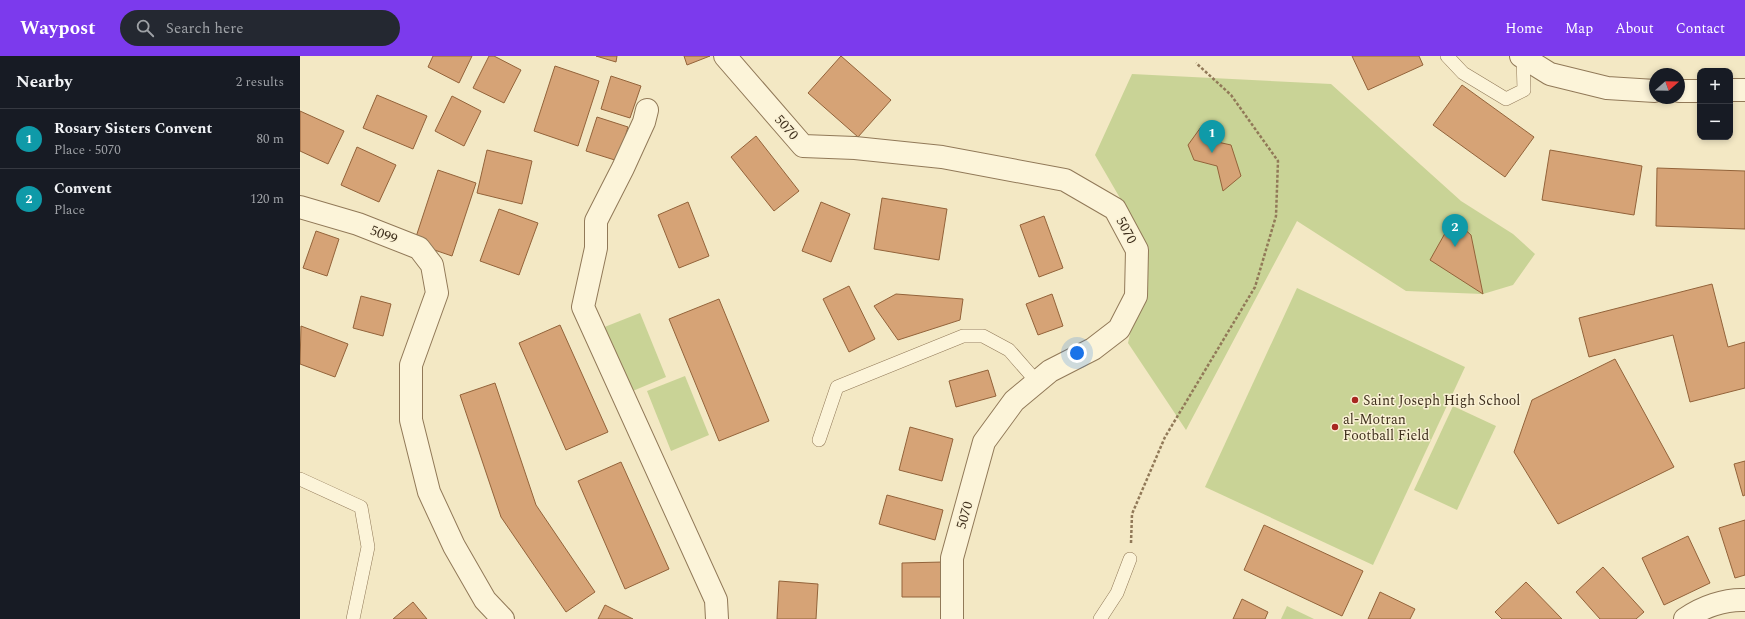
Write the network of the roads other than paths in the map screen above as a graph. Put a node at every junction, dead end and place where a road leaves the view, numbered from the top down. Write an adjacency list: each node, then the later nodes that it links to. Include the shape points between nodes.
1 (725, 56): 11 (street, 5070, via 803,146 854,148 942,157 1065,180 1115,209 1137,250 1136,296 1119,329 1093,349 1050,371)
2 (1447, 56): 3 (lane, via 1463,73 1506,99 1524,90)
3 (1522, 56): 6 (street, via 1550,74 1607,88)
4 (1733, 90): 5 (street)
5 (1745, 90)
6 (1649, 91)
7 (1685, 91): 8 (street)
8 (1697, 91)
9 (647, 110): 18 (street, via 623,168 596,221 596,248 583,307 716,600)
10 (300, 207): 17 (street, 5099, via 358,224 419,248 432,265 437,294 411,365 411,420 432,499 454,546 485,600)
11 (1037, 382): 12 (lane, via 1009,350 983,336 963,336 837,387); 19 (street, 5070, via 1014,401 984,442 952,558)
12 (820, 440)
13 (300, 479): 16 (lane, via 361,506 368,546)
14 (1130, 559): 20 (lane, via 1117,593)
15 (1745, 600): 21 (street, via 1731,600 1695,612)
16 (353, 619)
17 (504, 619)
18 (717, 619)
19 (952, 619)
20 (1100, 619)
21 (1685, 619)

